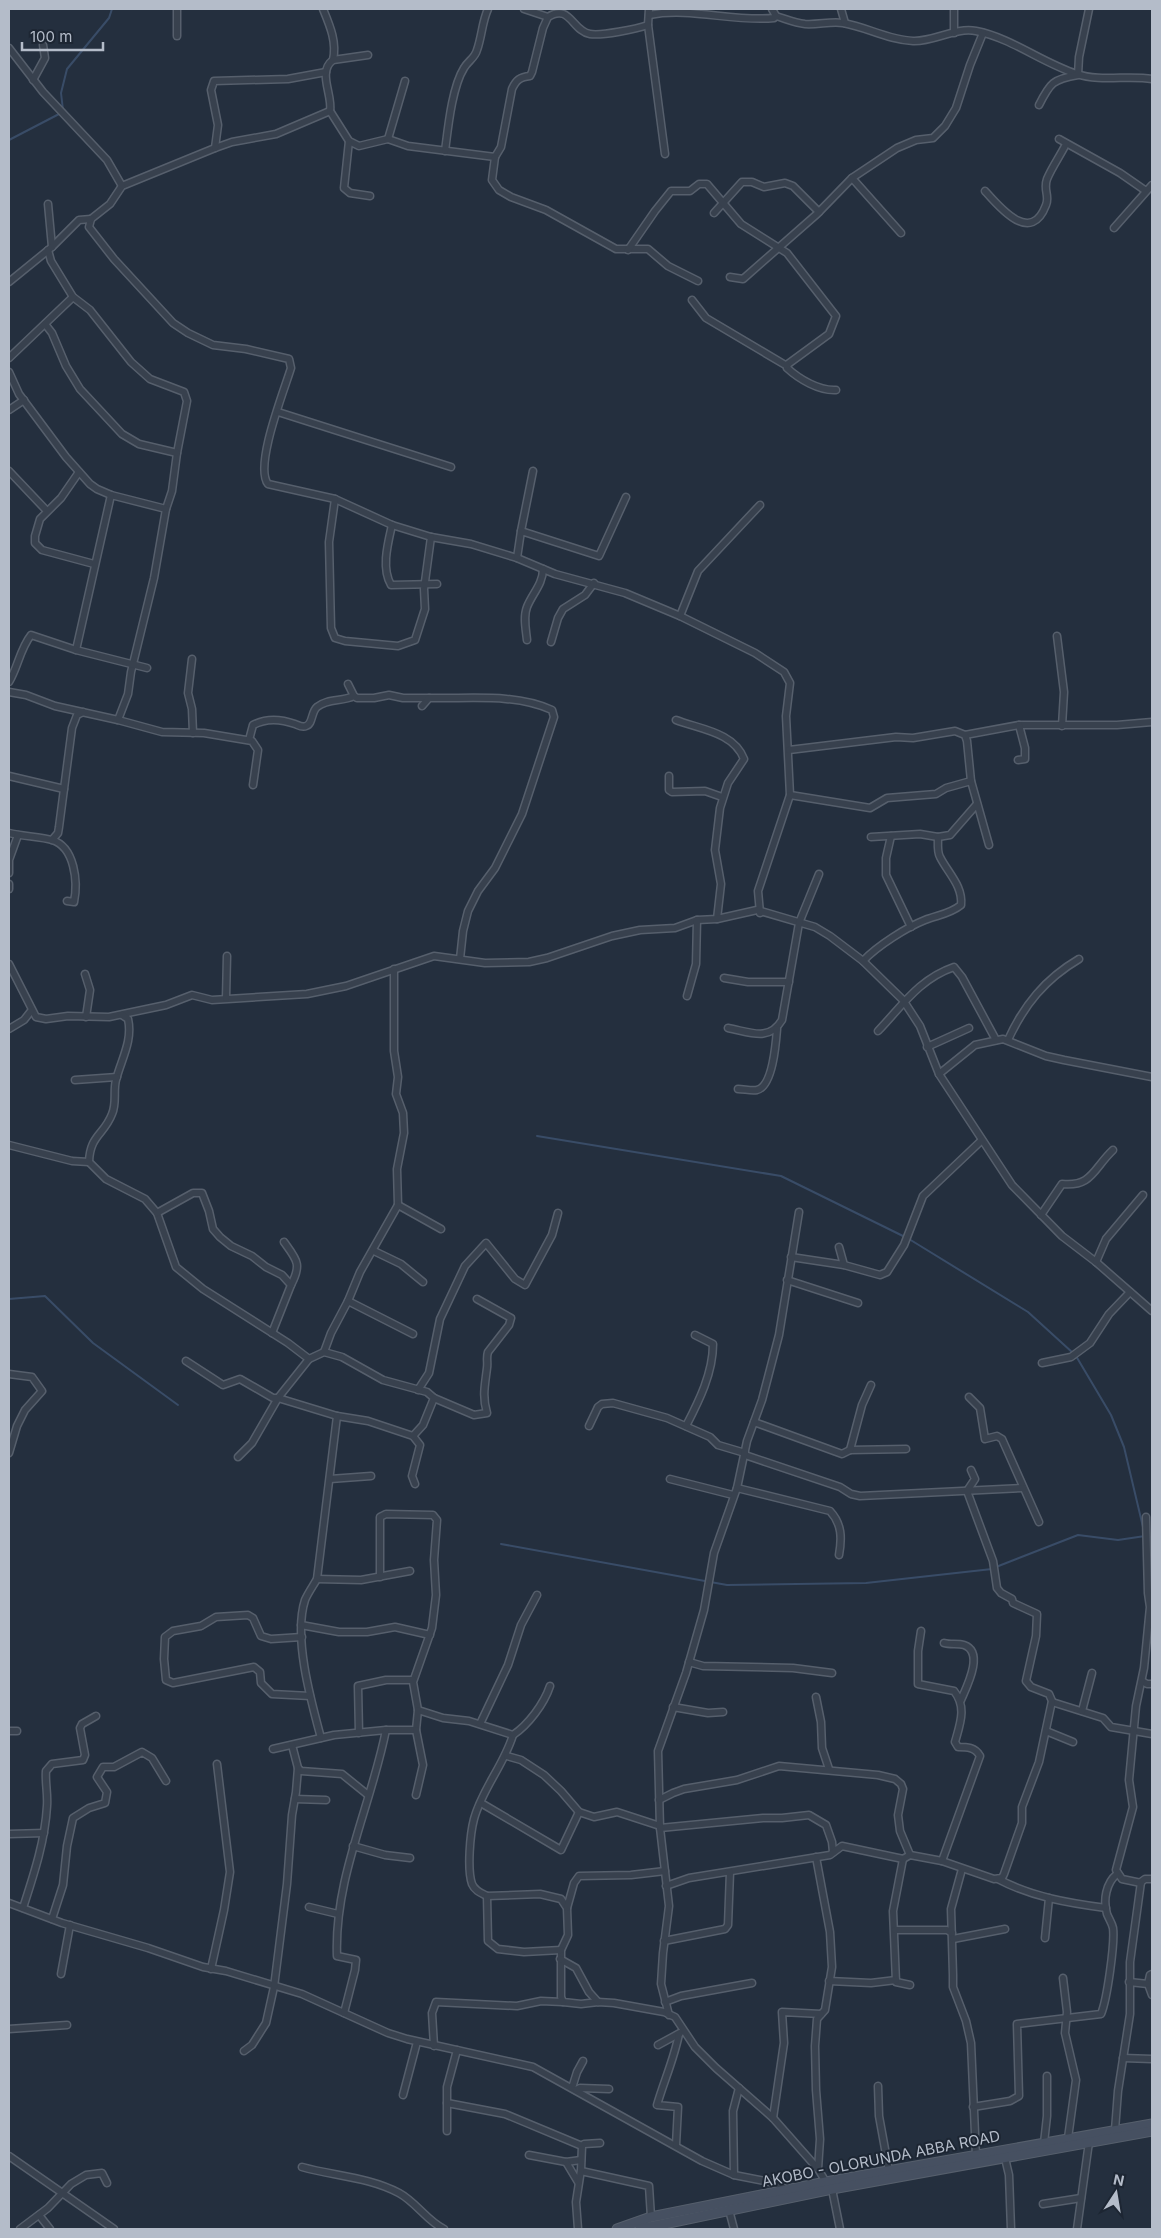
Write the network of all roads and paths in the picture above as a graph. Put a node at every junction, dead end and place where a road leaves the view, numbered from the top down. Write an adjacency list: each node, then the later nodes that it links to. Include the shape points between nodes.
1 (177, 9): 17 (street)
2 (323, 9): 21 (street, via 336,49)
3 (488, 9): 34 (street, via 477,50 473,60 464,68 451,104)
4 (524, 9): 12 (street)
5 (772, 9): 11 (street)
6 (841, 9): 13 (street)
7 (954, 9): 15 (street)
8 (1089, 9): 23 (street)
9 (562, 11): 12 (street); 14 (street, via 590,34)
10 (649, 12): 11 (street, via 681,12 750,20); 14 (street)
11 (776, 16): 13 (street, via 807,24)
12 (548, 17): 36 (street, via 532,72 530,76 516,81 512,89 501,147)
13 (845, 24): 15 (street, via 883,37 920,42)
14 (648, 25): 35 (street)
15 (954, 33): 16 (street, via 966,30)
16 (983, 33): 23 (street); 37 (street, via 956,108 945,126 933,138 916,140 897,148)
17 (177, 36)
18 (43, 45): 25 (street, via 44,58)
19 (9, 48): 25 (street)
20 (368, 55): 21 (street)
21 (333, 60): 22 (street)
22 (326, 72): 28 (street); 33 (street, via 288,80 214,82 212,90 218,125)
23 (1078, 74): 24 (street); 27 (street, via 1060,77 1049,85)
24 (1152, 79)
25 (33, 80): 39 (street, via 107,160)
26 (405, 81): 29 (street)
27 (1039, 105)
28 (330, 111): 31 (street); 33 (street, via 276,134)
29 (388, 139): 31 (street, via 359,146); 34 (street, via 408,146)
30 (1059, 139): 32 (street)
31 (349, 141): 42 (street, via 344,188 350,193)
32 (1066, 144): 40 (street, via 1047,179 1044,190 1047,204 1038,219 1030,222 1011,218); 41 (street, via 1099,160)
33 (215, 148): 39 (street)
34 (445, 150): 36 (street)
35 (665, 154)
36 (495, 157): 52 (street, via 492,180 499,190 546,210 616,250)
37 (852, 178): 45 (street); 49 (street)
38 (1152, 185): 41 (street)
39 (122, 186): 47 (street, via 110,204)
40 (985, 191)
41 (1146, 192): 48 (street)
42 (370, 196)
43 (48, 204): 50 (street)
44 (723, 204): 45 (street, via 742,182 764,187 785,183 793,186); 46 (street); 51 (street, via 741,224); 52 (street, via 707,184 699,184 690,191 671,191)
45 (819, 212): 51 (street)
46 (714, 213)
47 (91, 219): 50 (street, via 79,220); 65 (street, via 89,227 114,259 174,323 188,333 213,345 289,359 291,368)
48 (1114, 228)
49 (901, 233)
50 (50, 248): 55 (street); 56 (street, via 51,261)
51 (779, 249): 53 (street, via 744,279); 60 (street, via 795,262 836,316 829,334)
52 (628, 250): 54 (street, via 648,249 668,266)
53 (730, 277)
54 (698, 281)
55 (9, 282)
56 (73, 297): 58 (street); 66 (street, via 90,310 141,371 159,384 187,396)
57 (692, 300): 60 (street, via 706,318)
58 (44, 324): 59 (street); 66 (street, via 52,333 80,389 122,434 139,444)
59 (9, 358)
60 (788, 366): 62 (street, via 793,374 817,386)
61 (9, 372): 63 (street)
62 (836, 390)
63 (24, 400): 64 (street); 70 (street)
64 (9, 410)
65 (278, 412): 67 (street); 73 (street, via 268,441 265,479 268,484)
66 (177, 453): 75 (street)
67 (451, 467)
68 (9, 471): 76 (street)
69 (533, 471): 78 (street)
70 (79, 472): 71 (street, via 97,489); 76 (street, via 61,498)
71 (112, 495): 75 (street); 81 (street)
72 (626, 496): 78 (street, via 599,556)
73 (335, 499): 77 (street); 83 (street, via 329,542 331,628 336,638 398,646 415,640 426,609)
74 (760, 505): 86 (street, via 698,571)
75 (166, 509): 92 (street)
76 (47, 511): 81 (street, via 37,525 38,547)
77 (392, 525): 79 (street); 83 (street, via 386,557 387,579 391,585)
78 (520, 531): 80 (street)
79 (431, 537): 80 (street, via 471,544); 83 (street)
80 (517, 558): 82 (street)
81 (94, 564): 90 (street)
82 (543, 569): 84 (street); 88 (street, via 543,577 527,608)
83 (425, 583): 85 (street)
84 (594, 583): 86 (street); 89 (street, via 584,595 563,609)
85 (437, 584)
86 (680, 616): 109 (street, via 755,653 784,672 790,683 786,716)
87 (1057, 636): 105 (street, via 1064,692)
88 (527, 640)
89 (551, 642)
90 (76, 650): 92 (street); 94 (street, via 31,635 23,645)
91 (192, 659): 106 (street, via 188,693)
92 (134, 663): 93 (street); 101 (street, via 128,694)
93 (147, 668)
94 (9, 682)
95 (348, 684): 97 (street)
96 (9, 692): 100 (street, via 26,694)
97 (354, 696): 98 (street); 108 (street, via 327,702 317,708 307,726 282,720 262,721 253,725)
98 (429, 698): 99 (street); 138 (street, via 536,702 552,710 554,717 522,814 495,868 468,911)
99 (422, 706)
100 (80, 714): 101 (street); 115 (street, via 72,728)
101 (118, 720): 106 (street, via 162,732)
102 (676, 720): 117 (street, via 716,733 740,752 744,759)
103 (1152, 722): 105 (street)
104 (1019, 725): 105 (street); 107 (street); 110 (street, via 1025,759)
105 (1062, 726)
106 (193, 733): 108 (street)
107 (965, 735): 109 (street, via 955,731); 113 (street)
108 (249, 740): 114 (street, via 258,750)
109 (789, 750): 116 (street)
110 (1018, 760)
111 (9, 776): 115 (street)
112 (669, 776): 117 (street, via 669,790 672,792 705,792)
113 (970, 781): 116 (street, via 936,794 887,798 870,808); 118 (street)
114 (253, 785)
115 (64, 789): 124 (street, via 58,833)
116 (790, 795): 131 (street, via 758,891)
117 (722, 797): 132 (street, via 715,845 721,884)
118 (977, 804): 123 (street, via 950,835); 125 (street)
119 (9, 834): 120 (street)
120 (18, 835): 124 (street); 126 (street, via 9,860)
121 (891, 836): 122 (street); 123 (street, via 920,834); 135 (street, via 886,875)
122 (871, 837)
123 (938, 837): 135 (street, via 939,856 953,876 961,905 952,912)
124 (52, 840): 130 (street, via 66,848 72,867 76,892 74,902)
125 (989, 844)
126 (9, 873)
127 (819, 874): 134 (street)
128 (9, 884): 129 (street)
129 (9, 889)
130 (67, 900)
131 (760, 913): 132 (street, via 757,910); 134 (street)
132 (717, 919): 133 (street)
133 (697, 920): 138 (street, via 675,928 612,936 529,962 485,963); 145 (street, via 696,964)
134 (799, 923): 139 (street, via 814,927); 144 (street)
135 (910, 927): 139 (street)
136 (227, 956): 146 (street)
137 (1079, 958): 157 (street, via 1062,969 1021,1012)
138 (460, 959): 141 (street, via 434,956)
139 (864, 961): 147 (street)
140 (9, 964): 148 (street)
141 (394, 969): 146 (street, via 346,986 307,994); 169 (street, via 396,1094 403,1113 404,1133 397,1169)
142 (85, 974): 150 (street, via 90,990)
143 (724, 978): 144 (street, via 748,982)
144 (789, 982): 154 (street, via 782,1020)
145 (687, 996)
146 (226, 998): 149 (street, via 212,1000 192,995)
147 (903, 1000): 155 (street); 156 (street, via 928,980 956,968); 158 (street, via 920,1026)
148 (32, 1011): 150 (street, via 36,1017 46,1019); 153 (street)
149 (122, 1015): 150 (street); 160 (street, via 128,1019 129,1028 125,1056)
150 (86, 1017)
151 (728, 1028): 154 (street, via 768,1034)
152 (969, 1028): 158 (street)
153 (9, 1029)
154 (777, 1029): 163 (street, via 774,1059 764,1086 758,1090)
155 (878, 1031)
156 (996, 1040): 157 (street); 159 (street, via 975,1046)
157 (1008, 1040): 161 (street, via 1055,1058)
158 (927, 1047): 159 (street)
159 (939, 1074): 164 (street)
160 (117, 1077): 162 (street); 167 (street, via 113,1112 89,1148)
161 (1152, 1077)
162 (75, 1080)
163 (738, 1089)
164 (982, 1140): 173 (street, via 1012,1185); 180 (street, via 923,1196 904,1245 887,1272 880,1275)
165 (9, 1145): 167 (street)
166 (1113, 1150): 173 (street, via 1086,1182 1075,1186 1062,1184)
167 (88, 1162): 171 (street, via 106,1179 145,1199)
168 (1142, 1194): 179 (street, via 1106,1239)
169 (398, 1205): 174 (street); 177 (street)
170 (799, 1212): 178 (street)
171 (156, 1213): 183 (street, via 193,1193 202,1193 213,1228 220,1237 282,1274); 189 (street, via 176,1267 202,1289)
172 (558, 1213): 198 (street, via 552,1235 525,1286 515,1279 486,1243 465,1266 440,1319 429,1373)
173 (1041, 1215): 179 (street)
174 (441, 1229)
175 (284, 1242): 183 (street, via 297,1260 298,1273)
176 (839, 1247): 180 (street)
177 (374, 1251): 182 (street, via 401,1264); 186 (street, via 360,1272)
178 (791, 1257): 180 (street); 181 (street)
179 (1096, 1262): 184 (street)
180 (844, 1264)
181 (788, 1280): 187 (street); 203 (street, via 779,1334)
182 (423, 1282)
183 (291, 1285): 189 (street)
184 (1130, 1292): 188 (street); 195 (street, via 1109,1314 1090,1343 1072,1357)
185 (477, 1300): 201 (street, via 510,1318 511,1322 486,1357 487,1369 482,1387 487,1413 474,1415)
186 (348, 1301): 190 (street); 192 (street)
187 (858, 1303)
188 (1152, 1312)
189 (272, 1333): 193 (street)
190 (413, 1334)
191 (695, 1335): 205 (street, via 713,1344 713,1362)
192 (324, 1352): 193 (street); 198 (street, via 342,1357 383,1380)
193 (309, 1359): 200 (street)
194 (186, 1361): 200 (street, via 223,1385 240,1379)
195 (1042, 1363)
196 (9, 1374): 209 (street, via 32,1377 42,1392 25,1410)
197 (871, 1385): 207 (street)
198 (418, 1390): 201 (street)
199 (968, 1397): 218 (street, via 980,1408 985,1439 997,1436 1002,1439)
200 (278, 1398): 202 (street); 211 (street, via 252,1443)
201 (434, 1398): 206 (street, via 423,1425)
202 (336, 1416): 206 (street, via 368,1421); 215 (street)
203 (754, 1422): 207 (street, via 842,1454); 210 (street)
204 (590, 1426): 205 (street, via 598,1407 607,1403 660,1415)
205 (686, 1426): 210 (street, via 710,1437 718,1445)
206 (413, 1436): 216 (street, via 420,1445 412,1476)
207 (850, 1450): 208 (street)
208 (906, 1450)
209 (9, 1454)
210 (745, 1454): 217 (street); 219 (street, via 840,1487 856,1496)
211 (238, 1457)
212 (971, 1470): 219 (street, via 975,1479)
213 (371, 1476): 215 (street)
214 (670, 1478): 220 (street)
215 (330, 1479): 226 (street)
216 (415, 1484)
217 (737, 1488): 220 (street); 223 (street, via 830,1511 838,1521 841,1534)
218 (1024, 1488): 219 (street); 222 (street)
219 (967, 1491): 243 (street, via 993,1561 997,1588 1013,1602 1037,1614 1036,1636 1026,1681 1030,1687 1049,1694)
220 (733, 1495): 233 (street, via 714,1553 704,1610)
221 (1146, 1517): 237 (street, via 1150,1607)
222 (1039, 1522)
223 (839, 1555)
224 (410, 1572): 225 (street)
225 (380, 1577): 226 (street, via 343,1581); 230 (street, via 380,1517 386,1514 433,1515 437,1520 436,1595)
226 (317, 1579): 228 (street, via 306,1599)
227 (537, 1595): 249 (street, via 521,1625 508,1665)
228 (301, 1625): 230 (street, via 339,1632 395,1627); 231 (street)
229 (921, 1631): 242 (street, via 918,1684 954,1691)
230 (430, 1635): 236 (street)
231 (302, 1637): 240 (street); 240 (street, via 270,1639 262,1636 253,1618 216,1617 201,1626 172,1631 165,1637 166,1680 173,1683 254,1667 272,1694)
232 (944, 1643): 242 (street, via 964,1645 973,1657 975,1664)
233 (689, 1662): 234 (street, via 703,1666 793,1668); 244 (street)
234 (832, 1673)
235 (1092, 1673): 246 (street)
236 (413, 1680): 245 (street); 256 (street, via 386,1680 358,1686)
237 (1142, 1681): 238 (street); 255 (street, via 1136,1706)
238 (1152, 1684)
239 (550, 1686): 258 (street, via 524,1728)
240 (310, 1696): 259 (street)
241 (816, 1697): 266 (street, via 822,1748)
242 (961, 1700): 284 (street, via 962,1718 954,1742 958,1747 977,1751 980,1756)
243 (1052, 1702): 246 (street); 254 (street)
244 (673, 1707): 247 (street); 272 (street, via 658,1751)
245 (418, 1710): 249 (street); 252 (street)
246 (1082, 1711): 255 (street, via 1103,1718 1111,1727)
247 (723, 1712)
248 (96, 1716): 276 (street, via 80,1728 83,1760 58,1762 48,1767)
249 (480, 1724): 258 (street)
250 (9, 1730): 253 (street)
251 (386, 1730): 252 (street); 256 (street); 268 (street)
252 (416, 1730): 269 (street, via 423,1765)
253 (17, 1731)
254 (1046, 1731): 260 (street); 289 (street, via 1022,1807 1022,1823 1006,1870)
255 (1135, 1732): 257 (street); 288 (street, via 1129,1780 1133,1807)
256 (360, 1733): 259 (street)
257 (1152, 1734)
258 (513, 1736): 263 (street)
259 (321, 1738): 261 (street)
260 (1073, 1742)
261 (292, 1745): 262 (street); 265 (street)
262 (273, 1749)
263 (507, 1756): 273 (street); 274 (street, via 521,1760 544,1775)
264 (217, 1764): 310 (street, via 230,1872)
265 (298, 1768): 268 (street, via 301,1771 342,1774); 270 (street)
266 (829, 1770): 272 (street, via 779,1766 738,1780 678,1791); 280 (street, via 878,1775 901,1784 900,1831)
267 (166, 1781): 301 (street, via 152,1758 142,1752 114,1767 102,1767 98,1777 107,1792 105,1803 73,1818 63,1885)
268 (368, 1795): 278 (street)
269 (416, 1795)
270 (296, 1799): 271 (street); 320 (street)
271 (326, 1800)
272 (659, 1800): 275 (street)
273 (481, 1802): 274 (street, via 561,1850); 293 (street, via 474,1819 470,1866 473,1886)
274 (579, 1812): 275 (street, via 594,1817 616,1812)
275 (660, 1827): 279 (street, via 810,1815 826,1825); 286 (street)
276 (44, 1833): 277 (street); 297 (street)
277 (9, 1834)
278 (353, 1846): 282 (street); 300 (street)
279 (833, 1852): 281 (street); 283 (street, via 842,1846)
280 (910, 1855): 283 (street); 284 (street)
281 (816, 1857): 287 (street); 315 (street, via 830,1932 832,1967)
282 (410, 1858)
283 (903, 1860): 304 (street, via 893,1911)
284 (942, 1861): 285 (street)
285 (962, 1869): 289 (street); 305 (street, via 951,1909)
286 (665, 1871): 292 (street); 298 (street, via 623,1876 580,1876 574,1883)
287 (730, 1872): 292 (street, via 689,1878); 307 (street, via 728,1925 724,1929)
288 (1117, 1874): 291 (street, via 1122,1879); 299 (street, via 1108,1887)
289 (998, 1879): 294 (street)
290 (1152, 1879): 291 (street, via 1145,1878)
291 (1141, 1883): 316 (street)
292 (666, 1886): 307 (street, via 669,1914)
293 (487, 1896): 298 (street, via 540,1894 561,1899); 308 (street, via 488,1941 498,1949 524,1952)
294 (1049, 1898): 299 (street); 306 (street)
295 (9, 1903): 297 (street)
296 (309, 1907): 300 (street)
297 (23, 1908): 301 (street)
298 (567, 1908): 308 (street, via 568,1935)
299 (1106, 1908): 328 (street, via 1113,1927 1113,1941 1104,2008 1098,2016)
300 (338, 1914): 325 (street, via 337,1956 356,1960)
301 (52, 1919): 302 (street)
302 (70, 1926): 310 (street); 311 (street)
303 (1005, 1929): 305 (street)
304 (895, 1930): 305 (street, via 947,1930); 314 (street)
305 (952, 1936): 347 (street, via 953,1987 971,2043)
306 (1045, 1938)
307 (664, 1941): 324 (street, via 661,1984)
308 (561, 1950): 309 (street)
309 (560, 1959): 322 (street); 323 (street, via 576,1968)
310 (211, 1969): 320 (street)
311 (61, 1974)
312 (1152, 1974): 318 (street)
313 (1063, 1978): 328 (street)
314 (896, 1980): 315 (street, via 871,1983); 319 (street, via 899,1984)
315 (829, 1981): 327 (street, via 825,2010)
316 (1129, 1982): 318 (street); 337 (street, via 1130,2014)
317 (752, 1983): 324 (street, via 681,1996)
318 (1148, 1984): 321 (street)
319 (910, 1985)
320 (274, 1987): 325 (street, via 302,1994); 336 (street, via 266,2022 252,2045)
321 (1152, 1995)
322 (563, 2002): 323 (street); 333 (street, via 541,2001 516,2006 436,2002 432,2013)
323 (598, 2002): 326 (street)
324 (665, 2004): 326 (street)
325 (344, 2013): 332 (street)
326 (667, 2013): 331 (street, via 675,2017)
327 (821, 2014): 348 (street, via 782,2012 784,2043); 367 (street, via 817,2019 815,2046 820,2138)
328 (1067, 2017): 347 (street, via 1017,2024 1019,2096 1010,2101); 353 (street, via 1065,2033 1076,2080)
329 (67, 2024): 330 (street)
330 (9, 2029)
331 (680, 2032): 334 (street); 342 (street); 357 (street, via 674,2060 657,2105 678,2107)
332 (417, 2042): 333 (street); 345 (street)
333 (434, 2046): 335 (street)
334 (658, 2046)
335 (457, 2050): 343 (street, via 533,2067); 346 (street, via 447,2087)
336 (244, 2051)
337 (1123, 2058): 338 (street); 350 (street)
338 (1152, 2059)
339 (583, 2062): 343 (street, via 577,2072)
340 (1047, 2076): 356 (street)
341 (878, 2086): 369 (street, via 879,2116)
342 (740, 2088): 348 (street); 370 (street, via 733,2111)
343 (574, 2089): 344 (street); 357 (street)
344 (609, 2089)
345 (403, 2095)
346 (447, 2103): 351 (street); 358 (street, via 505,2114)
347 (973, 2107): 361 (street)
348 (773, 2118): 367 (street)
349 (1152, 2124): 350 (main road, AKOBO - OLORUNDA ABBA ROAD)
350 (1115, 2130): 353 (main road, AKOBO - OLORUNDA ABBA ROAD)
351 (447, 2131)
352 (1152, 2131): 354 (main road, AKOBO - OLORUNDA ABBA ROAD)
353 (1068, 2138): 356 (main road, AKOBO - OLORUNDA ABBA ROAD)
354 (1089, 2142): 362 (main road, AKOBO - OLORUNDA ABBA ROAD); 376 (street)
355 (600, 2143): 358 (street)
356 (1044, 2143): 361 (main road, AKOBO - OLORUNDA ABBA ROAD)
357 (676, 2145): 370 (street)
358 (582, 2146): 363 (street)
359 (529, 2155): 364 (street)
360 (9, 2156): 375 (street)
361 (976, 2156): 366 (main road, AKOBO - OLORUNDA ABBA ROAD)
362 (1005, 2158): 366 (main road, AKOBO - OLORUNDA ABBA ROAD); 390 (street, via 1009,2175)
363 (581, 2160): 364 (street); 368 (street)
364 (566, 2162): 371 (street)
365 (302, 2166): 384 (street, via 398,2192)
366 (939, 2166): 369 (main road, AKOBO - OLORUNDA ABBA ROAD); 373 (main road, AKOBO - OLORUNDA ABBA ROAD)
367 (818, 2169): 373 (street)
368 (581, 2171): 371 (street); 380 (street, via 649,2186)
369 (889, 2171): 373 (main road, AKOBO - OLORUNDA ABBA ROAD)
370 (734, 2175): 374 (street, via 775,2183)
371 (578, 2182): 385 (street)
372 (107, 2183): 375 (street, via 102,2173 86,2176 71,2184)
373 (829, 2186): 374 (main road, AKOBO - OLORUNDA ABBA ROAD); 378 (main road, AKOBO - OLORUNDA ABBA ROAD); 389 (street)
374 (789, 2191): 380 (main road, AKOBO - OLORUNDA ABBA ROAD)
375 (62, 2195): 379 (street); 383 (street)
376 (1081, 2198): 377 (street); 391 (street)
377 (1043, 2204)
378 (729, 2210): 387 (main road, AKOBO - OLORUNDA ABBA ROAD); 388 (street)
379 (39, 2215): 381 (street); 382 (street)
380 (652, 2217): 386 (main road, AKOBO - OLORUNDA ABBA ROAD)
381 (20, 2229)
382 (50, 2229)
383 (114, 2229)
384 (444, 2229)
385 (578, 2229)
386 (617, 2229)
387 (640, 2229)
388 (734, 2229)
389 (840, 2229)
390 (1011, 2229)
391 (1077, 2229)

